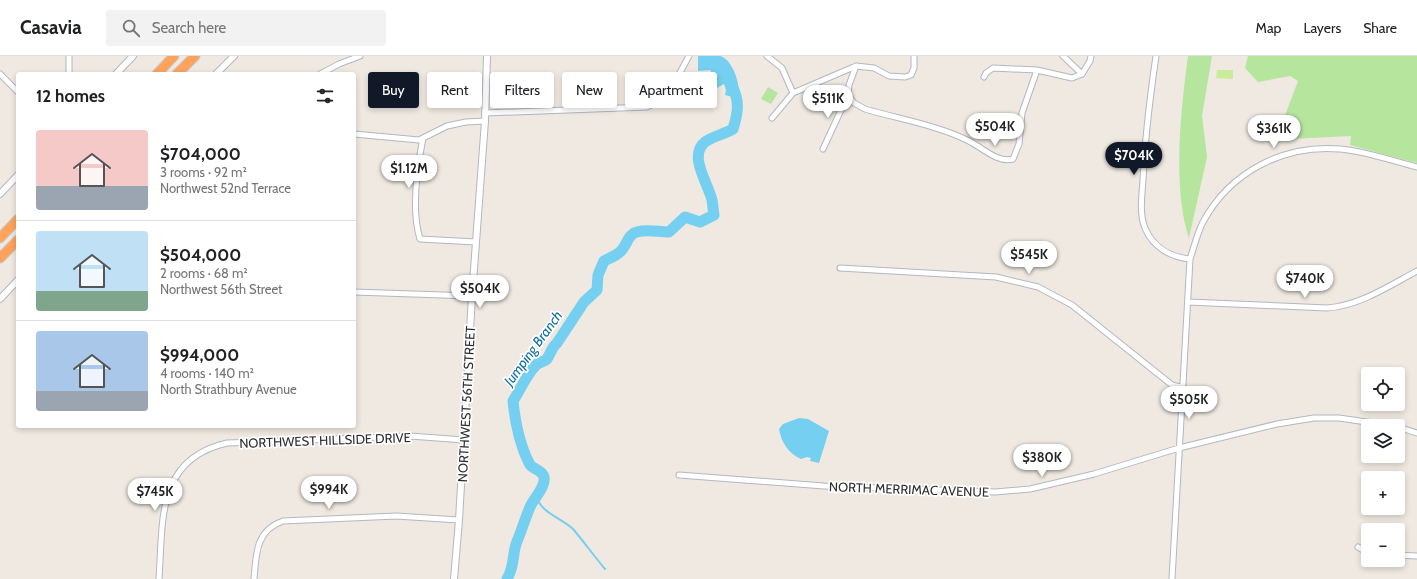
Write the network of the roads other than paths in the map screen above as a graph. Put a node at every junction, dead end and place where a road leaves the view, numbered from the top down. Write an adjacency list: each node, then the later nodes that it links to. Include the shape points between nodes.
1 (69, 56): 16 (street)
2 (133, 56): 17 (street)
3 (174, 56): 18 (highway)
4 (195, 56): 19 (highway)
5 (234, 56): 20 (street)
6 (360, 56): 21 (street)
7 (487, 56): 28 (street, NORTHWEST 56TH STREET)
8 (689, 56): 28 (street, via 666,95 658,103 647,107)
9 (767, 56): 26 (street, via 782,68)
10 (914, 56): 14 (street, via 914,68 910,75 905,77 889,76 874,68)
11 (1063, 56): 23 (street)
12 (1091, 56): 23 (street)
13 (1156, 56): 42 (street, via 1145,132 1142,219 1149,236 1160,249 1172,256)
14 (856, 66): 26 (street); 27 (street)
15 (1037, 70): 23 (street, via 1072,78); 24 (street, via 993,68); 27 (street, via 1022,113 1018,144 1013,158 1007,160 996,157 947,131 865,109 854,103)
16 (69, 72)
17 (118, 72)
18 (159, 72)
19 (179, 72)
20 (218, 72)
21 (324, 72)
22 (0, 74): 25 (street)
23 (1082, 74)
24 (984, 78)
25 (16, 90)
26 (793, 93): 29 (street)
27 (848, 95): 33 (street)
28 (485, 113): 30 (street, NORTHWEST 56TH STREET)
29 (772, 118)
30 (485, 122): 32 (street, via 447,126); 40 (street, NORTHWEST 56TH STREET)
31 (356, 134): 32 (street, via 414,140)
32 (423, 138): 40 (street, via 419,158 415,224 420,239)
33 (823, 149)
34 (1417, 168): 42 (street, via 1341,149 1310,149 1279,156 1252,169 1228,188 1203,222)
35 (16, 177): 36 (street)
36 (0, 194)
37 (16, 221): 38 (highway)
38 (0, 238)
39 (16, 242): 41 (highway)
40 (476, 242): 47 (street, NORTHWEST 56TH STREET)
41 (0, 258)
42 (1190, 259): 49 (street)
43 (840, 268): 50 (street, via 996,277 1038,287 1072,305 1172,385)
44 (1417, 271): 49 (street, via 1355,303 1341,307)
45 (16, 282): 48 (street)
46 (356, 292): 47 (street)
47 (472, 296): 54 (street, NORTHWEST 56TH STREET)
48 (0, 299)
49 (1188, 302): 50 (street)
50 (1184, 388): 55 (street)
51 (1361, 421): 55 (street, NORTH MERRIMAC AVENUE, via 1314,418 1277,424)
52 (1405, 429): 53 (street)
53 (1417, 433)
54 (464, 440): 57 (street, NORTHWEST 56TH STREET); 63 (street, NORTHWEST HILLSIDE DRIVE, via 410,436 227,443 207,449 190,460 173,481 165,500)
55 (1179, 448): 56 (street, NORTH MERRIMAC AVENUE, via 1094,474 1030,489 995,492 824,486); 67 (street)
56 (679, 475)
57 (459, 520): 62 (street, NORTHWEST 56TH STREET); 64 (street, via 396,516 283,521 267,530 259,540)
58 (1358, 547): 59 (street)
59 (1361, 549)
60 (1405, 555): 61 (street)
61 (1417, 556)
62 (456, 560): 65 (street, NORTHWEST 56TH STREET); 66 (street, NORTHWEST 56TH STREET)
63 (159, 579)
64 (254, 579)
65 (454, 579)
66 (458, 579)
67 (1172, 579)

